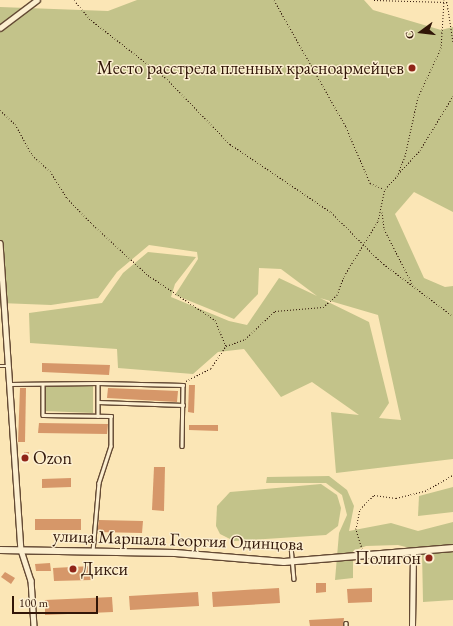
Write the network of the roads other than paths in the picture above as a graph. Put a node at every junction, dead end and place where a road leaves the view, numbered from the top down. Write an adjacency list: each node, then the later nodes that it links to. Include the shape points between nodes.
1 (36, 0): 2 (street)
2 (0, 28)
3 (0, 243): 5 (street)
4 (0, 366): 5 (lane)
5 (8, 366): 7 (street)
6 (98, 383): 8 (lane); 9 (lane); 10 (lane, via 183,385)
7 (9, 384): 8 (lane); 16 (street)
8 (43, 384): 11 (lane, via 43,415)
9 (98, 402): 10 (lane); 11 (lane)
10 (183, 405): 12 (lane)
11 (98, 416): 17 (lane, via 111,416 112,436 110,453 99,483)
12 (182, 446)
13 (291, 546): 19 (lane)
14 (453, 548): 18 (street, улица Маршала Георгия Одинцова)
15 (0, 550): 16 (street, улица Маршала Георгия Одинцова)
16 (21, 550): 17 (street, улица Маршала Георгия Одинцова); 21 (street, via 31,580)
17 (93, 551): 19 (street, улица Маршала Георгия Одинцова)
18 (412, 552): 19 (street, улица Маршала Георгия Одинцова); 22 (street)
19 (292, 562): 20 (lane)
20 (294, 579)
21 (34, 626)
22 (412, 626)

